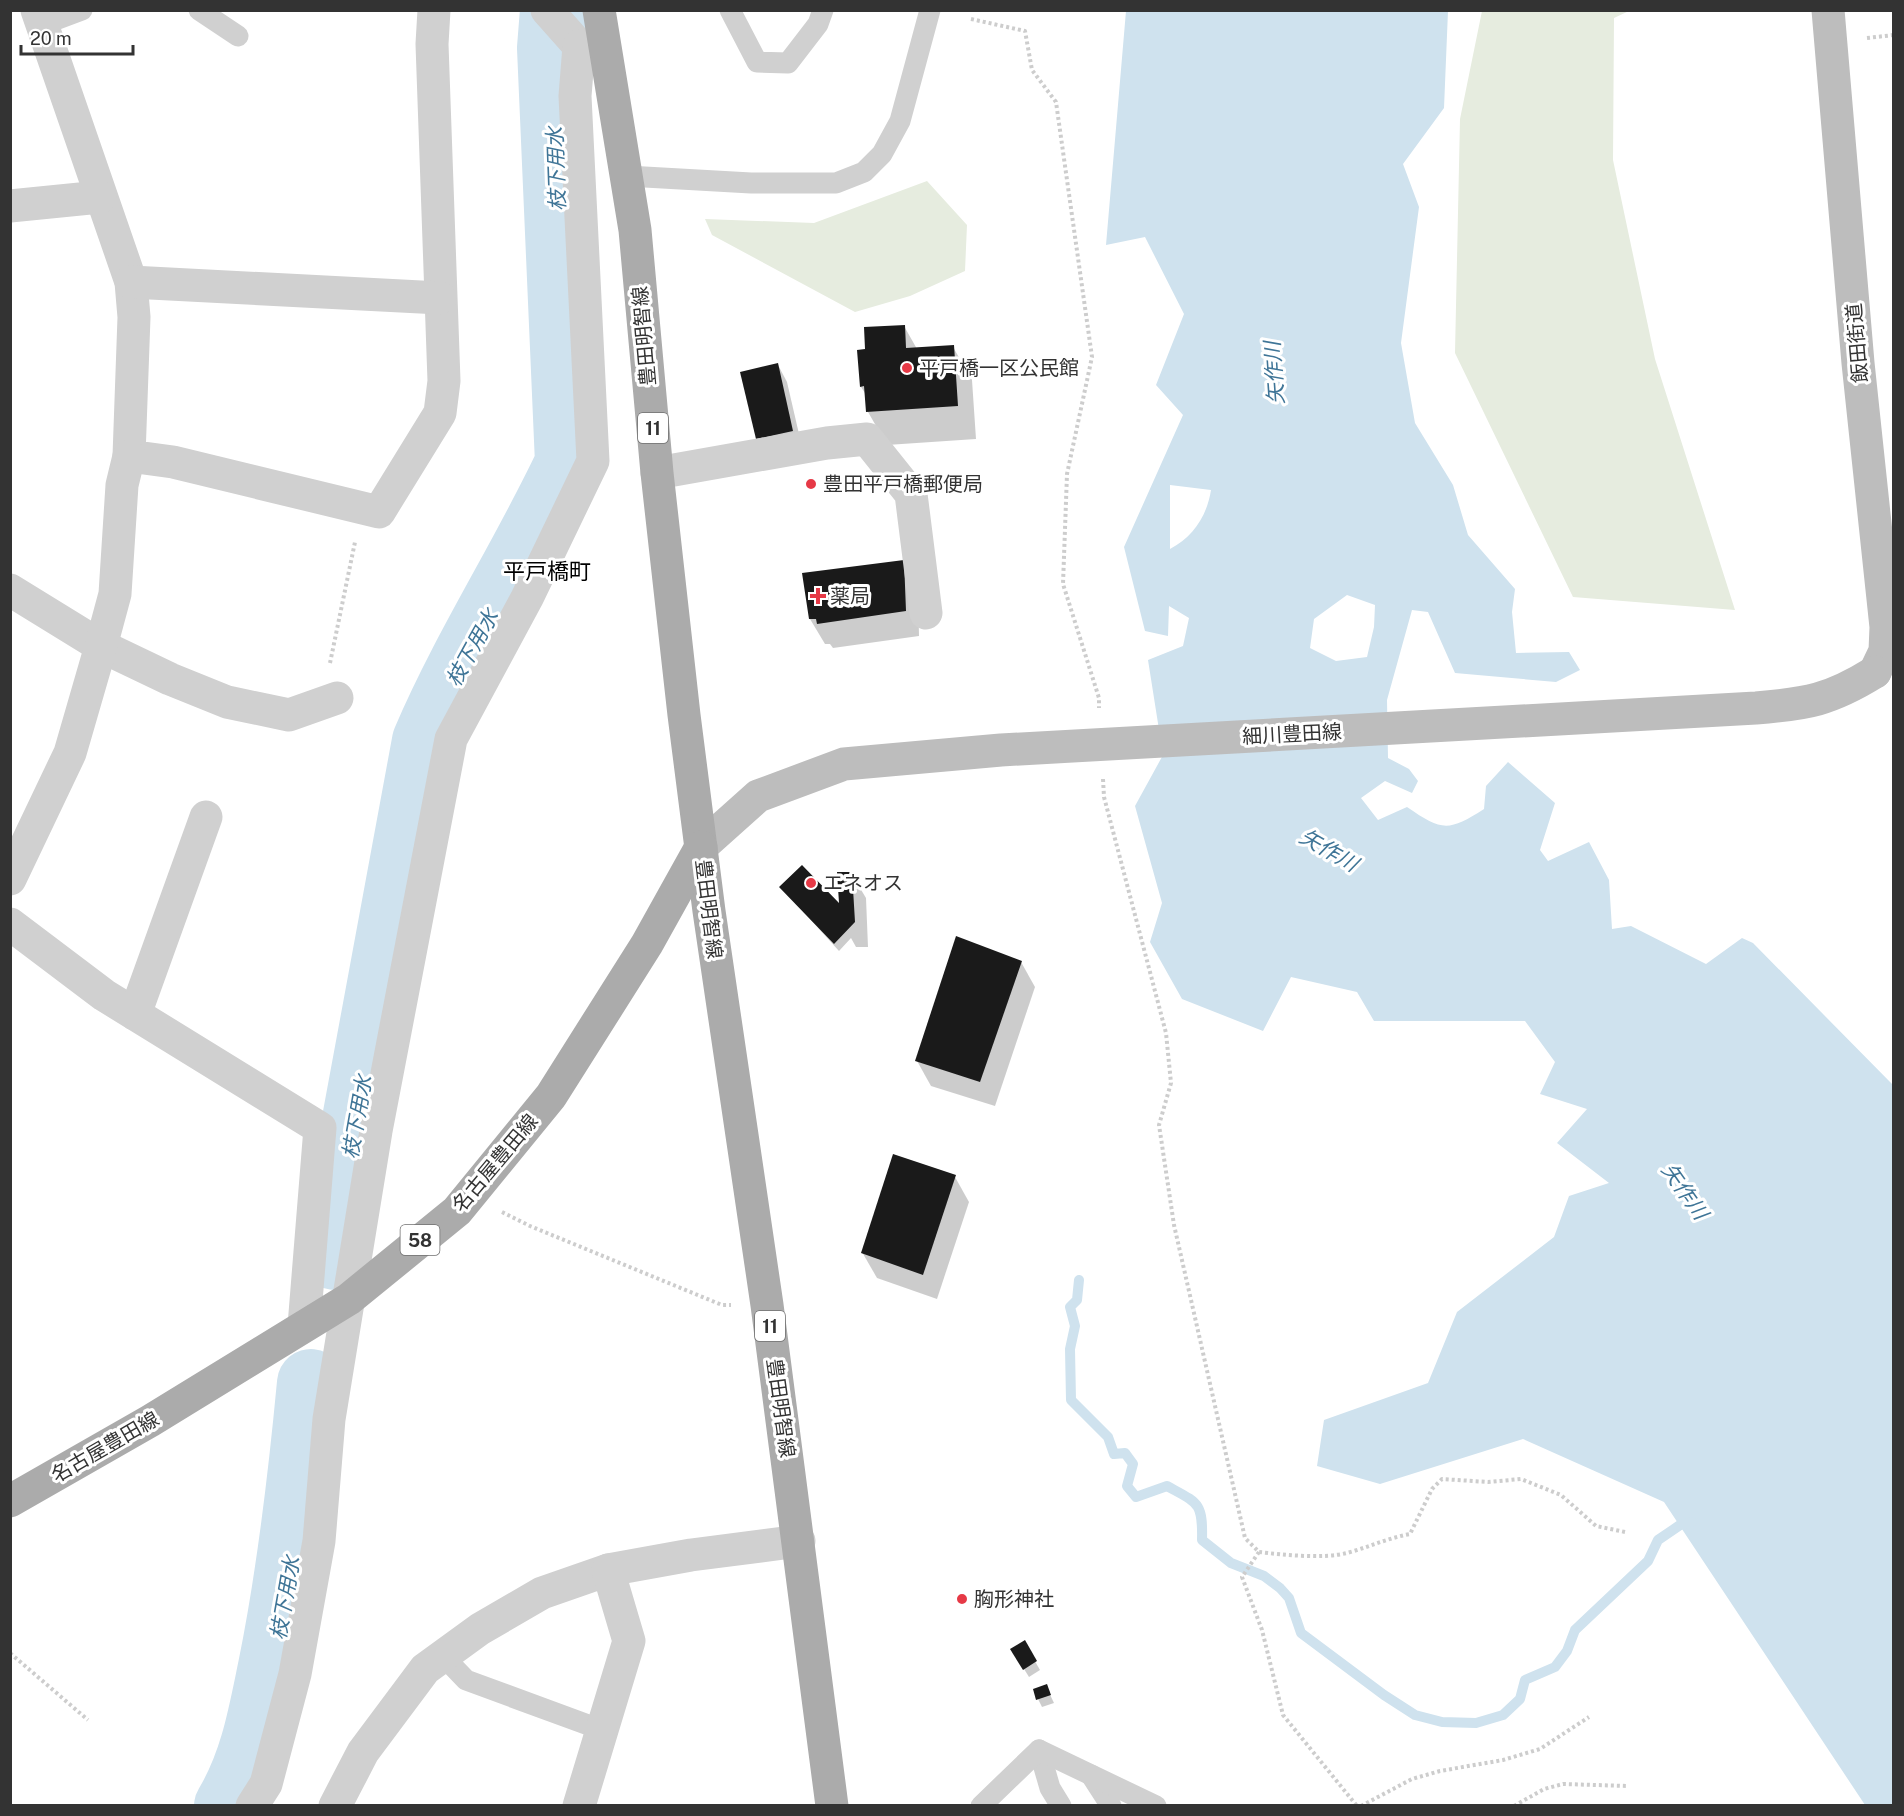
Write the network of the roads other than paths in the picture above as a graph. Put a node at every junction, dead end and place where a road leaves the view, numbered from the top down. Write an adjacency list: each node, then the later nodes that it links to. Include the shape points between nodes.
1 (82, 10): 10 (lane)
2 (199, 10): 11 (lane)
3 (434, 10): 17 (street)
4 (547, 10): 12 (street)
5 (599, 10): 12 (main road, 豊田明智線 / 11)
6 (730, 10): 7 (lane, via 757,62 788,63 818,24)
7 (823, 10)
8 (930, 10): 13 (lane, via 900,121 882,154 864,172 836,183)
9 (1828, 10): 23 (main road, 飯田街道, via 1858,363 1886,627)
10 (39, 18): 14 (street)
11 (238, 36)
12 (585, 41): 13 (main road, 豊田明智線 / 11); 30 (street, via 575,96 593,461 527,598 451,739 380,1108)
13 (627, 176): 19 (main road, 豊田明智線 / 11)
14 (100, 196): 15 (street); 16 (street)
15 (10, 206)
16 (131, 282): 17 (street); 18 (street, via 134,317)
17 (440, 298): 18 (street, via 444,381 440,413 379,512 173,462)
18 (129, 456): 22 (street, via 122,486 115,594)
19 (657, 473): 21 (street, via 867,439 911,494); 26 (main road, 豊田明智線 / 11)
20 (10, 590): 22 (street)
21 (926, 612)
22 (101, 645): 24 (street, via 227,702 289,715); 27 (street, via 70,753)
23 (1884, 682): 26 (main road, 細川豊田線, via 1802,704 1756,708 1001,750 844,764 758,796)
24 (333, 700)
25 (206, 817): 29 (street)
26 (701, 847): 30 (main road, 名古屋豊田線 / 58, via 647,944 551,1096 456,1211); 33 (main road, 豊田明智線 / 11)
27 (10, 879)
28 (10, 924): 29 (street)
29 (135, 1014): 31 (street, via 320,1128)
30 (349, 1299): 31 (main road, 名古屋豊田線 / 58); 39 (street, via 329,1419 319,1541 295,1674 266,1784)
31 (304, 1326): 32 (main road, 名古屋豊田線 / 58)
32 (10, 1501)
33 (799, 1541): 34 (street); 42 (main road, 豊田明智線 / 11)
34 (608, 1570): 35 (street, via 542,1593); 36 (street, via 629,1641)
35 (443, 1656): 36 (lane, via 466,1680); 40 (street, via 425,1669 363,1752)
36 (602, 1730): 41 (street)
37 (1039, 1750): 38 (lane); 43 (lane); 44 (lane, via 1050,1788)
38 (1090, 1774): 45 (lane); 46 (lane)
39 (252, 1806)
40 (335, 1806)
41 (579, 1806)
42 (832, 1806)
43 (981, 1806)
44 (1061, 1806)
45 (1111, 1806)
46 (1156, 1806)

